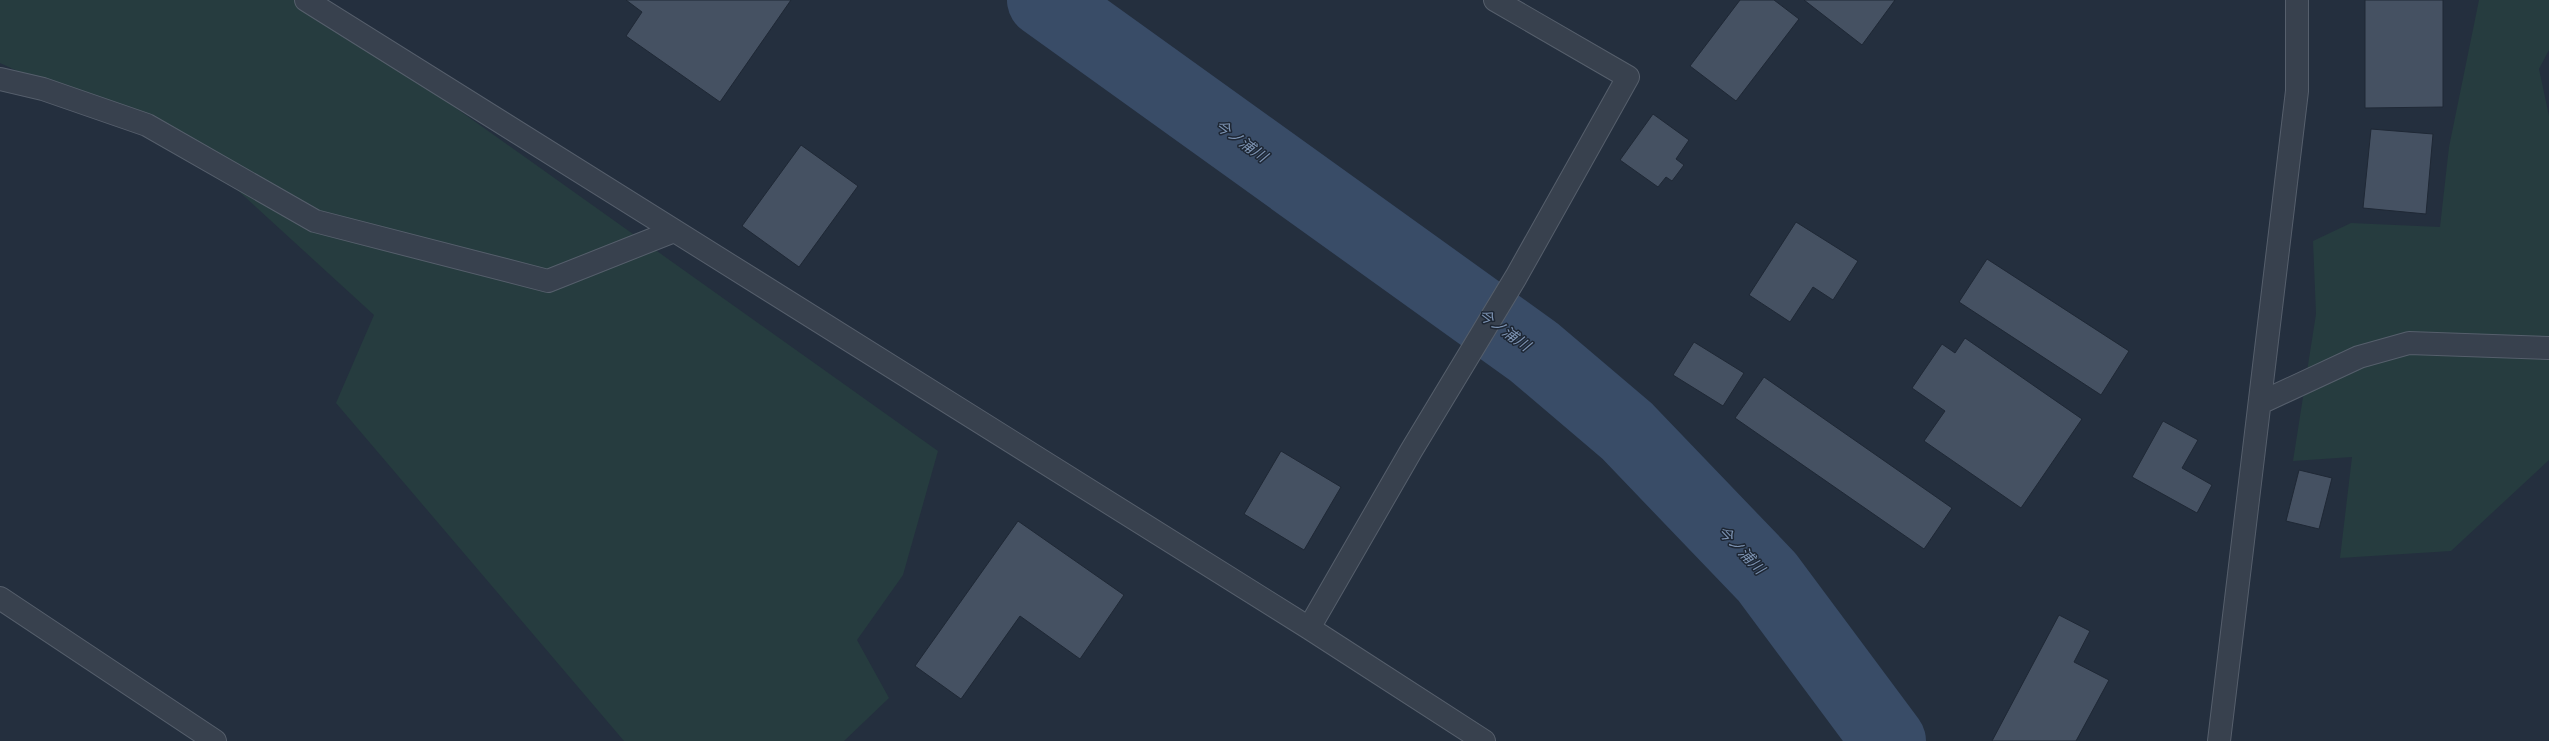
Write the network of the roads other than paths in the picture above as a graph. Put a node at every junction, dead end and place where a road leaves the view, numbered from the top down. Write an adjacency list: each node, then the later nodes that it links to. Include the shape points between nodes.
1 (306, 0): 5 (street)
2 (1495, 0): 9 (street, via 1628,77 1516,277 1411,451)
3 (2297, 0): 7 (street, via 2298,91)
4 (0, 79): 5 (street, via 43,89 147,125 315,221 548,281)
5 (674, 231): 9 (street)
6 (2549, 348): 7 (street, via 2409,343 2359,357)
7 (2260, 403): 12 (street)
8 (0, 598): 10 (street)
9 (1309, 628): 11 (street)
10 (215, 741)
11 (1484, 741)
12 (2219, 741)

